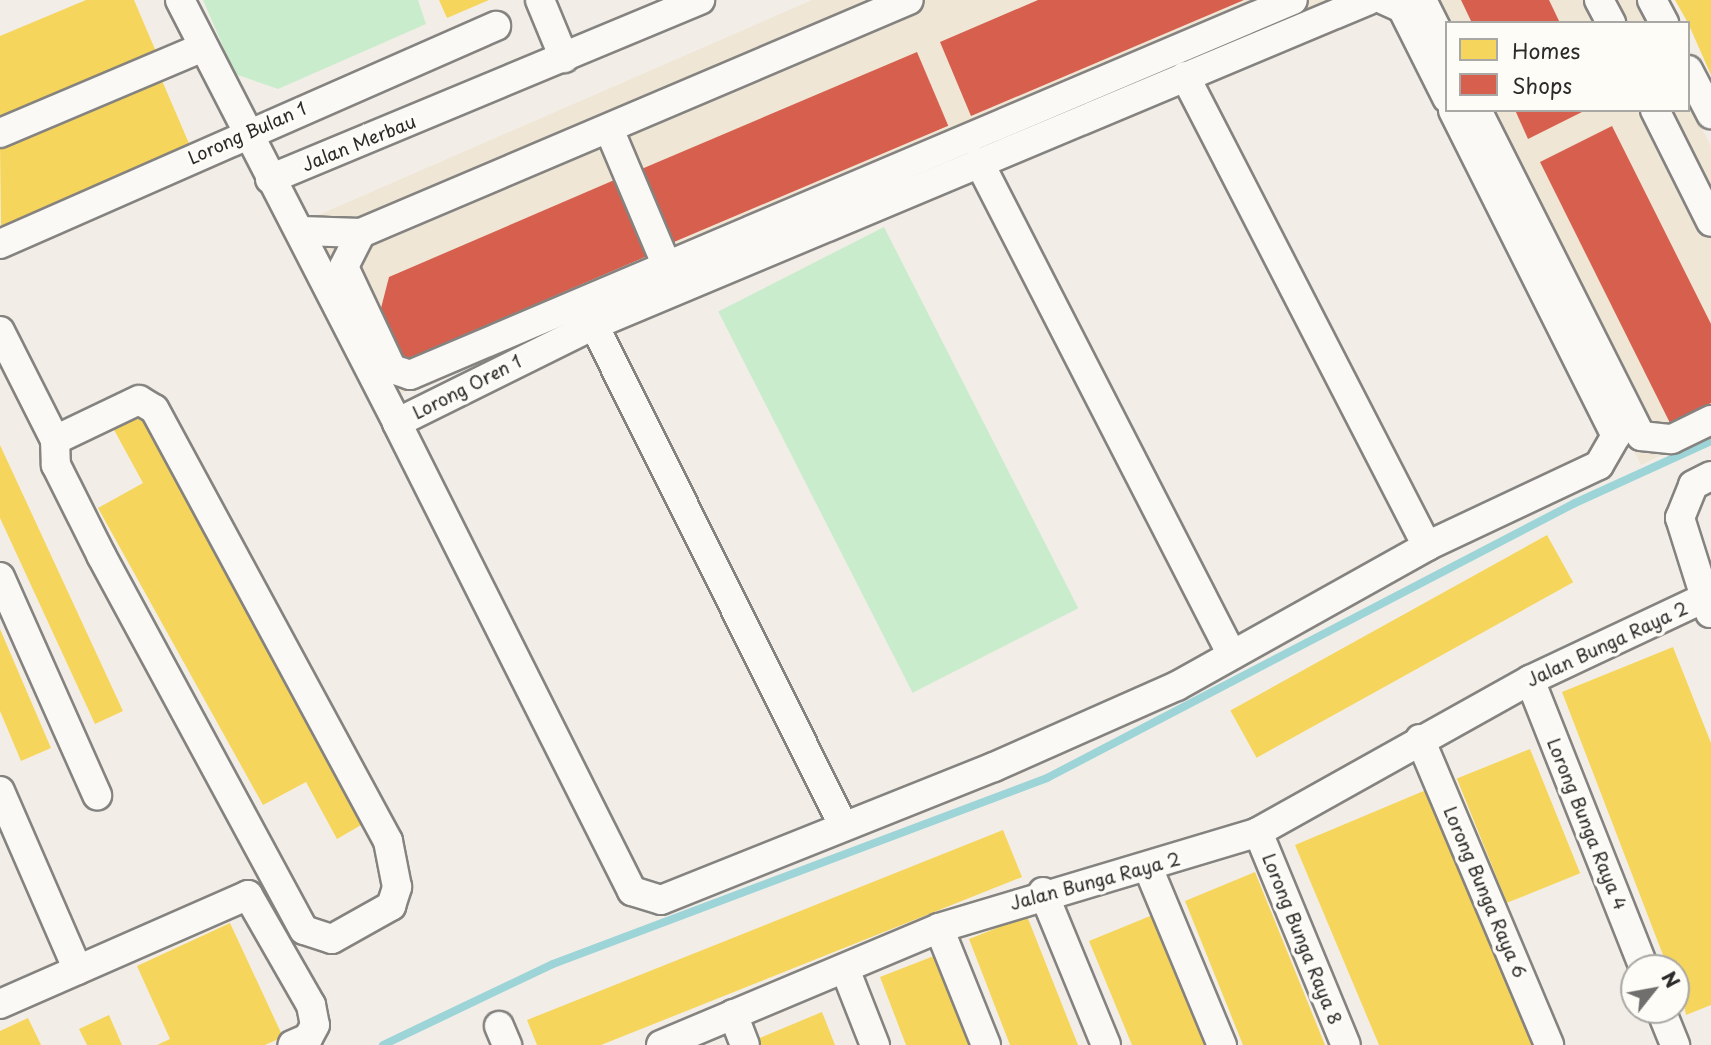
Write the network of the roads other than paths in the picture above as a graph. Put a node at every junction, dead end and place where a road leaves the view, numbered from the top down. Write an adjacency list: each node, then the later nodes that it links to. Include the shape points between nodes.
1 (180, 0): 16 (street)
2 (540, 0): 17 (street)
3 (700, 0): 17 (street, Jalan Merbau)
4 (909, 0): 11 (street)
5 (1369, 0): 19 (street, Lorong Oren 1)
6 (1384, 0): 20 (street, via 1402,8)
7 (1422, 0): 15 (street)
8 (1600, 0): 12 (street)
9 (1652, 0): 13 (street)
10 (1288, 1): 34 (street)
11 (877, 6): 25 (street)
12 (1610, 21)
13 (1663, 21)
14 (496, 26): 27 (street, Lorong Bulan 1)
15 (1445, 46)
16 (201, 48): 26 (street); 27 (street)
17 (564, 58): 29 (street, Jalan Merbau)
18 (1690, 74): 24 (street)
19 (1185, 76): 28 (street, Lorong Oren 1); 41 (street)
20 (1445, 94)
21 (1454, 112): 41 (street, via 1616,436 1598,465)
22 (1478, 112): 37 (street, via 1641,436 1672,439)
23 (1656, 112): 30 (street)
24 (1711, 114)
25 (610, 129): 32 (street); 34 (street)
26 (0, 133)
27 (244, 134): 29 (street); 33 (street, Lorong Bulan 1)
28 (979, 162): 35 (street, Lorong Oren 1); 44 (street)
29 (270, 179): 31 (street)
30 (1711, 222)
31 (302, 231): 32 (street); 38 (street)
32 (361, 233): 34 (street, via 344,267 401,375)
33 (0, 244)
34 (668, 269)
35 (594, 325): 38 (street, Lorong Oren 1); 49 (street)
36 (0, 331): 39 (street)
37 (1711, 420)
38 (397, 423): 49 (street, Lorong Oren 1, via 632,891 662,900)
39 (55, 440): 39 (street, via 139,400 154,409 387,841 397,887 391,906 332,939 304,930 101,555 56,465)
40 (1711, 476): 43 (street, via 1693,485 1680,518)
41 (1427, 546): 44 (street)
42 (0, 577): 48 (street)
43 (1708, 607): 45 (street, Jalan Bunga Raya 2)
44 (1232, 655): 49 (street, via 994,768)
45 (1531, 680): 46 (street, Jalan Bunga Raya 2); 54 (street, Lorong Bunga Raya 4)
46 (1420, 739): 50 (street, Jalan Bunga Raya 2); 68 (street, Lorong Bunga Raya 6)
47 (0, 791): 55 (street)
48 (97, 795)
49 (843, 825)
50 (1258, 832): 51 (street, Jalan Bunga Raya 2); 67 (street, Lorong Bunga Raya 8)
51 (1149, 870): 52 (street, Jalan Bunga Raya 2); 66 (street)
52 (1043, 892): 53 (street, Jalan Bunga Raya 2); 65 (street)
53 (939, 928): 56 (street, Jalan Bunga Raya 2); 64 (street)
54 (1639, 954)
55 (78, 970): 57 (street); 60 (street, via 248,895 311,1005 315,1025 308,1038)
56 (845, 970): 58 (street, Jalan Bunga Raya 2); 63 (street)
57 (0, 1004)
58 (733, 1014): 61 (street, Jalan Bunga Raya 2); 62 (street)
59 (1667, 1024): 69 (street)
60 (292, 1045)
61 (661, 1045)
62 (745, 1045)
63 (875, 1045)
64 (986, 1045)
65 (1106, 1045)
66 (1222, 1045)
67 (1346, 1045)
68 (1549, 1045)
69 (1675, 1045)

